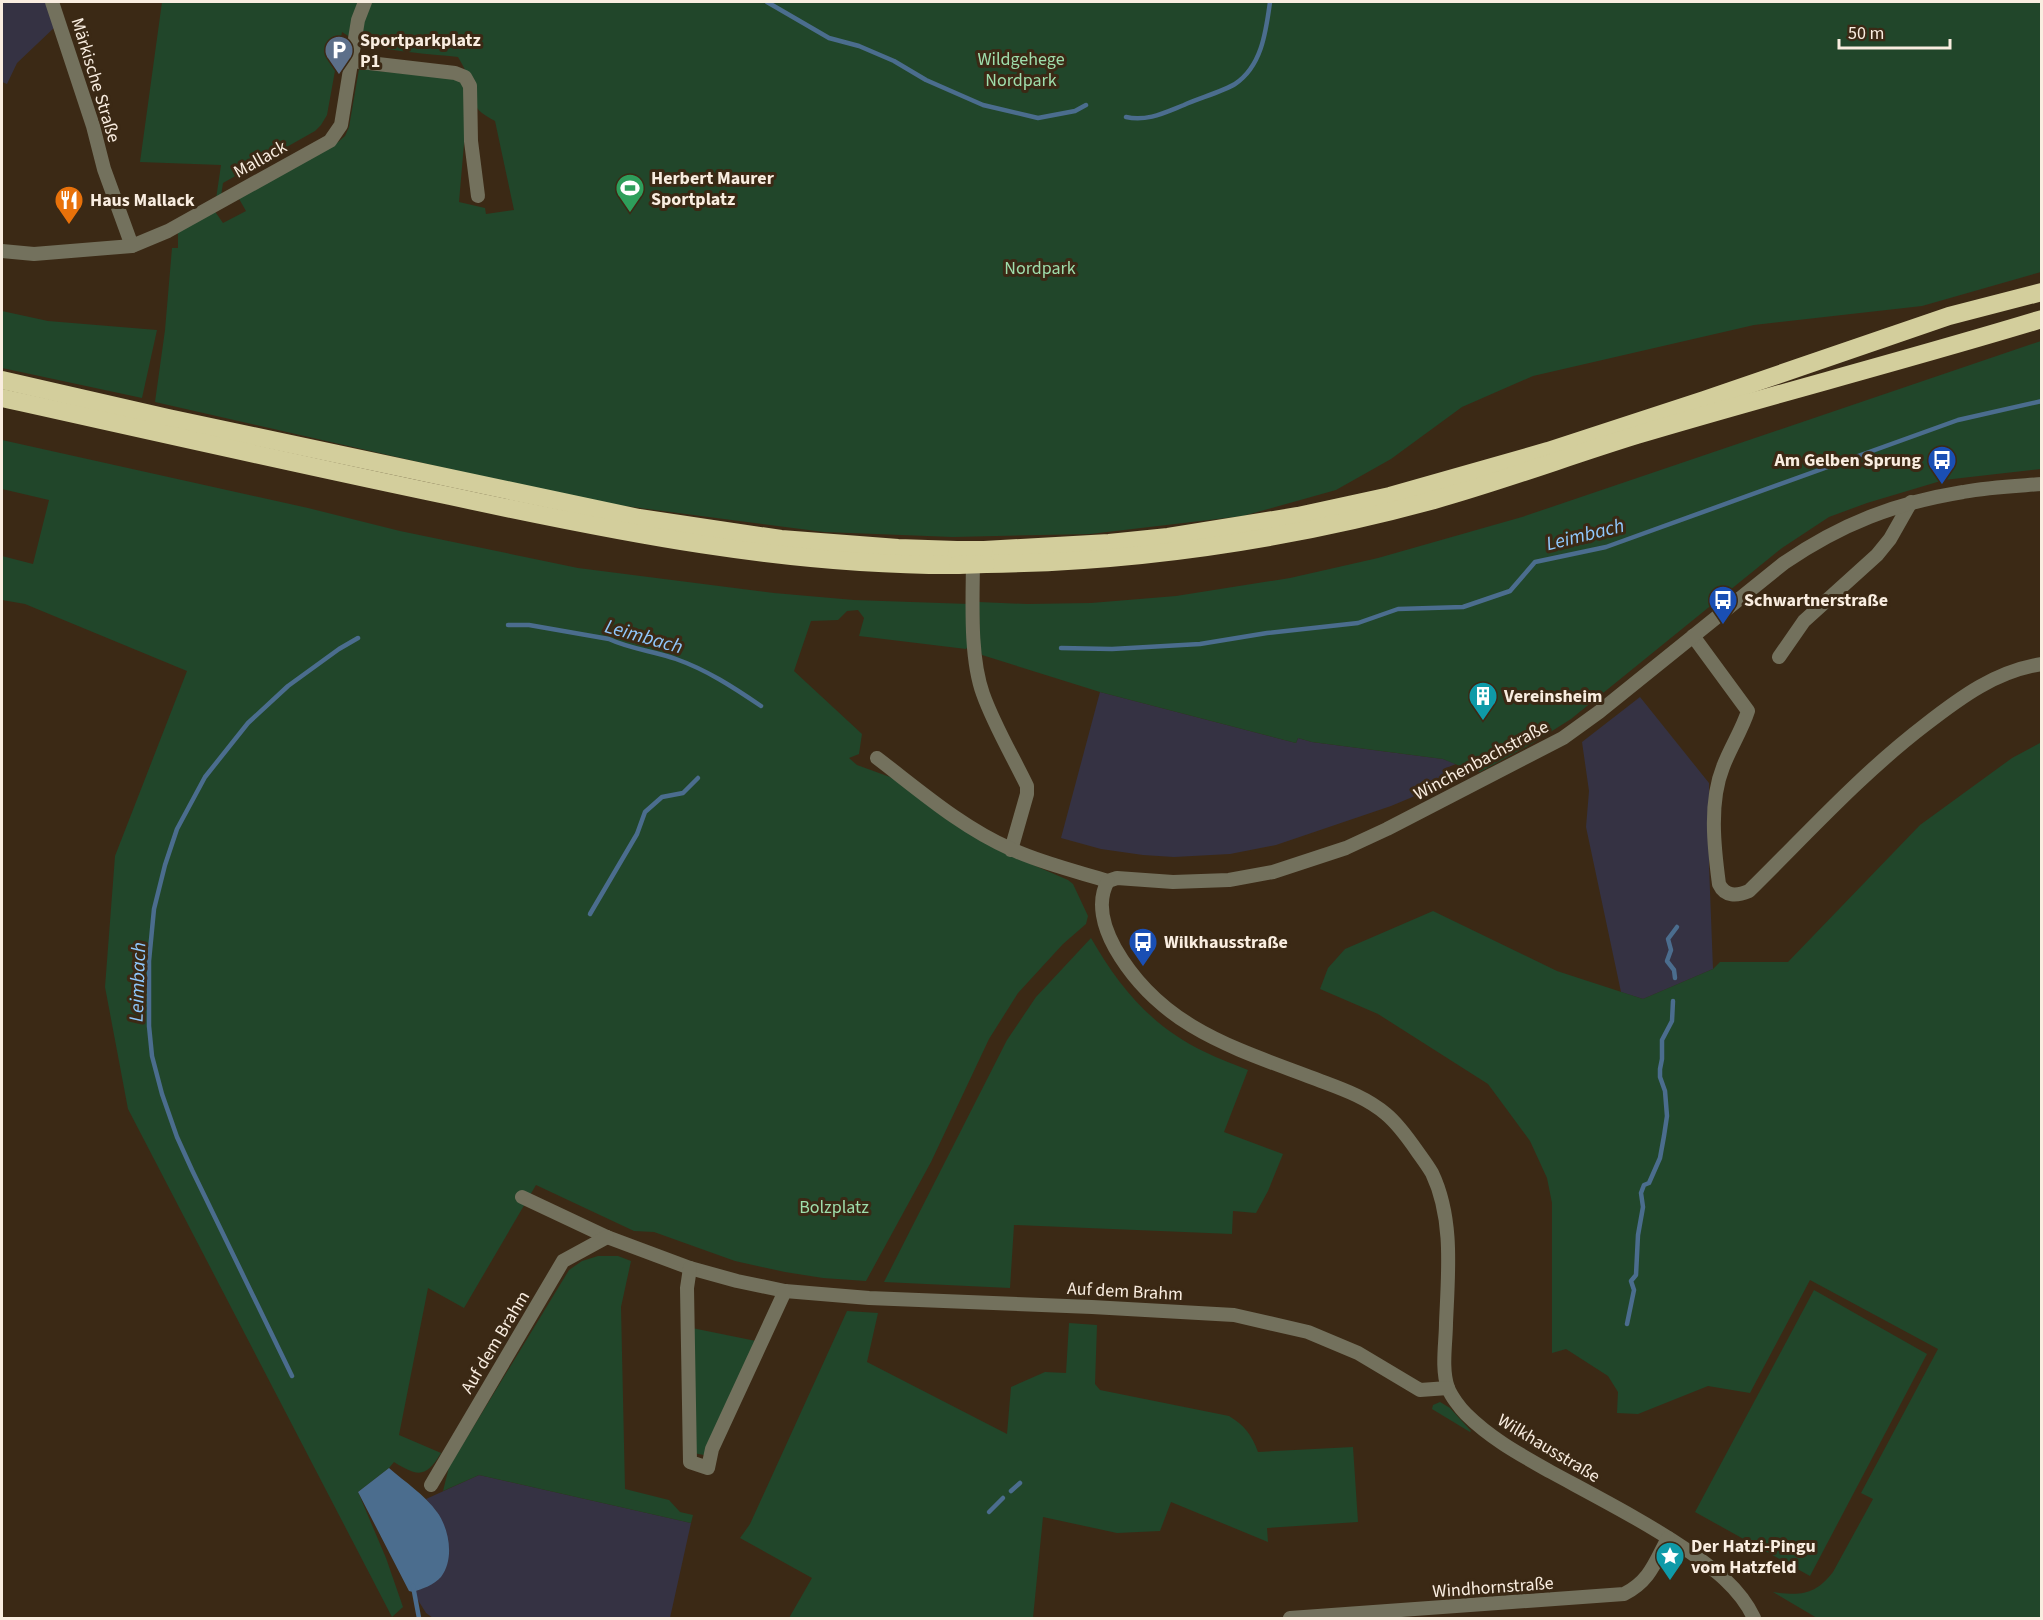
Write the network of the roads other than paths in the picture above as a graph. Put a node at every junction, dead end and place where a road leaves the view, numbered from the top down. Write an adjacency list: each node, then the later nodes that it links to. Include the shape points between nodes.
1 (52, 2): 5 (street, Märkische Straße)
2 (365, 2): 3 (street, Mallack)
3 (352, 61): 4 (street, via 465,77 470,86); 5 (street, Mallack, via 341,125 330,141 168,231)
4 (478, 196)
5 (132, 246): 6 (street, Mallack, via 34,254)
6 (2, 251)
7 (2042, 291): 13 (highway, via 1949,316 1548,451 1390,496 1168,537)
8 (2042, 319): 13 (highway, via 1359,519 1155,555 1062,563)
9 (2, 380): 14 (highway, via 639,518 781,539 898,548)
10 (2, 398): 14 (highway, via 628,533 742,551 880,563)
11 (2042, 484): 12 (street, Winchenbachstraße, via 1965,491)
12 (1911, 502): 15 (street, Winchenbachstraße, via 1863,518 1812,543); 16 (street, via 1877,555 1804,621)
13 (981, 552): 14 (highway, bridge); 19 (street, via 973,616 976,664 982,693 1027,786)
14 (958, 558)
15 (1693, 636): 17 (street, via 1748,711 1716,790 1719,884 1732,894 1749,891 1868,772 1935,717 1993,679); 20 (street, Winchenbachstraße, via 1563,738 1346,848 1273,872 1229,880)
16 (1779, 657)
17 (2042, 664)
18 (877, 758): 19 (street, Winchenbachstraße, via 951,814)
19 (1011, 850): 20 (street, Winchenbachstraße)
20 (1108, 881): 25 (street, Wilkhausstraße, via 1102,916 1124,963 1144,989 1198,1031 1360,1096 1386,1114 1407,1136 1432,1173 1445,1215 1449,1256 1445,1368)
21 (522, 1197): 22 (street, Auf dem Brahm)
22 (608, 1237): 23 (street, Auf dem Brahm); 26 (street, Auf dem Brahm, via 563,1261)
23 (690, 1268): 24 (street, Auf dem Brahm); 24 (street, via 690,1462 708,1468 712,1449)
24 (785, 1291): 25 (street, Auf dem Brahm, via 1234,1315 1308,1332 1358,1353 1420,1390)
25 (1448, 1388): 27 (street, Wilkhausstraße, via 1482,1430)
26 (431, 1485)
27 (1668, 1538): 28 (street, Windhornstraße, via 1647,1578 1624,1594); 29 (street, Wilkhausstraße, via 1727,1580)
28 (1290, 1618)
29 (1754, 1618)

